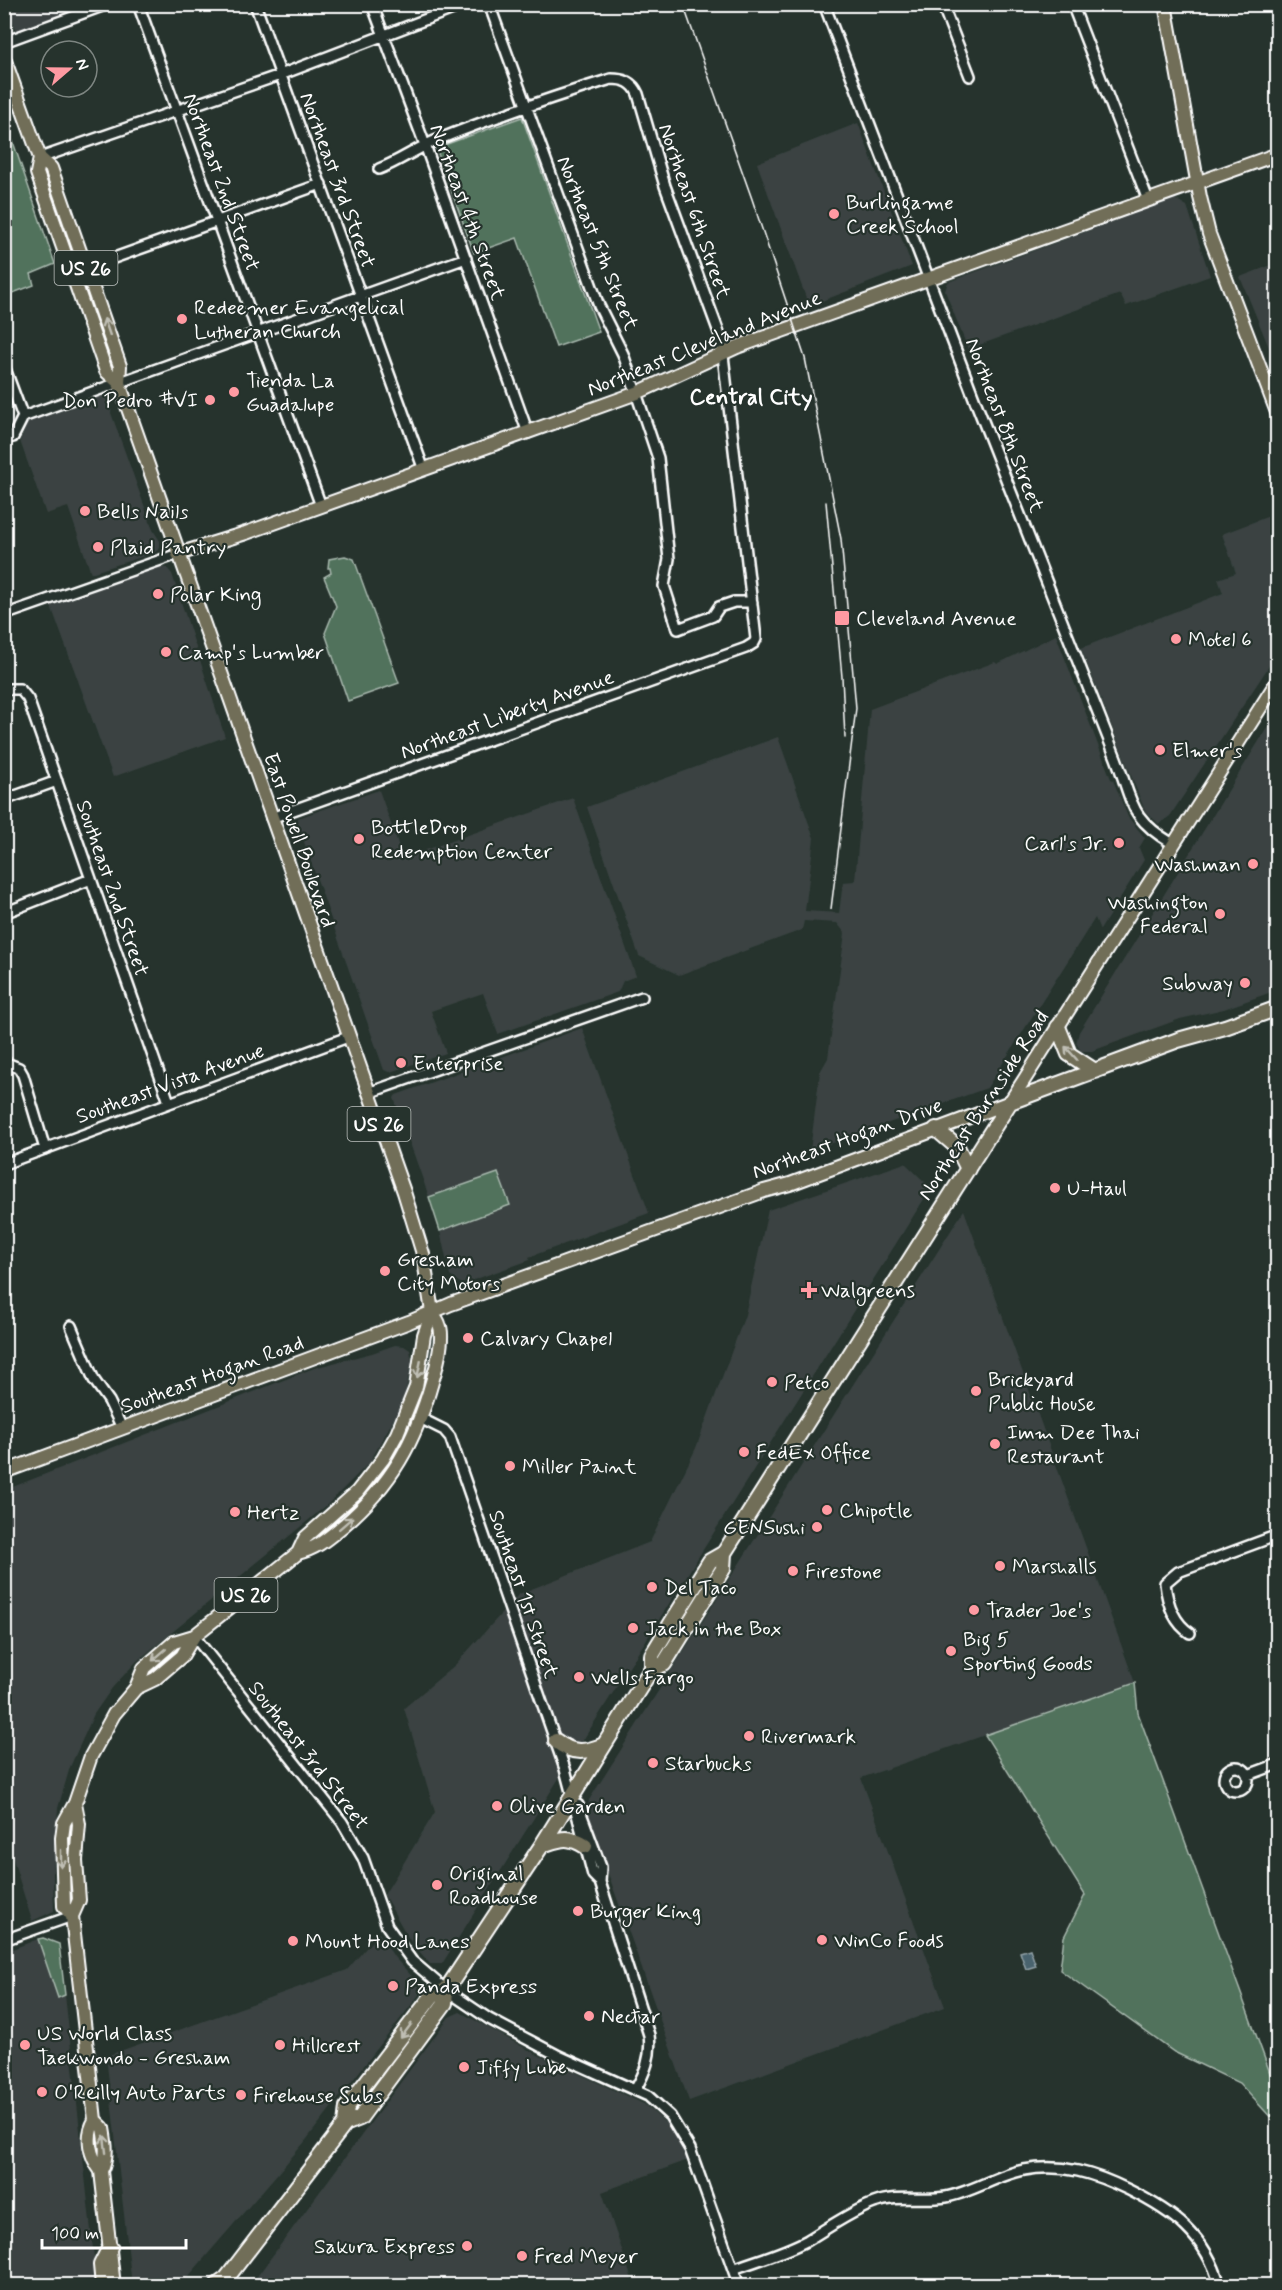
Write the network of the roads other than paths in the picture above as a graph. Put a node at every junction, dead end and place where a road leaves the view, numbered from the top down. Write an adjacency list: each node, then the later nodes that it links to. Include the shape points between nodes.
1 (108, 4): 12 (street)
2 (138, 4): 17 (street, Northeast 2nd Street)
3 (255, 4): 14 (street, Northeast 3rd Street)
4 (372, 4): 11 (street, Northeast 4th Street)
5 (466, 4): 11 (street)
6 (489, 4): 16 (street, Northeast 5th Street)
7 (942, 4): 15 (street)
8 (1072, 4): 24 (street)
9 (1165, 4): 22 (main road)
10 (827, 6): 29 (street, Northeast 8th Street)
11 (383, 35): 14 (street); 18 (street, Northeast 4th Street)
12 (4, 42)
13 (4, 58): 20 (main road, East Powell Boulevard / US 26)
14 (280, 75): 17 (street); 23 (street, Northeast 3rd Street)
15 (970, 75)
16 (526, 107): 18 (street); 32 (street, Northeast 6th Street, via 611,79 632,84 721,338); 35 (street, Northeast 5th Street, via 599,306)
17 (177, 111): 20 (street); 25 (street, Northeast 2nd Street)
18 (425, 145): 21 (street); 27 (street, Northeast 4th Street)
19 (1278, 154): 22 (main road, Northeast Cleveland Avenue)
20 (40, 158): 26 (main road, East Powell Boulevard / US 26, via 37,173); 28 (main road, East Powell Boulevard / US 26, via 51,168)
21 (379, 169)
22 (1197, 183): 24 (main road, Northeast Cleveland Avenue); 36 (main road, via 1215,253)
23 (321, 184): 25 (street); 30 (street, Northeast 3rd Street)
24 (1148, 200): 29 (main road, Northeast Cleveland Avenue)
25 (217, 221): 28 (street); 31 (street, Northeast 2nd Street)
26 (55, 223): 28 (main road, via 67,238 78,265); 34 (main road, East Powell Boulevard / US 26, via 106,371)
27 (466, 258): 30 (street); 38 (street, Northeast 4th Street)
28 (86, 268): 34 (main road, East Powell Boulevard / US 26, one-way to 28, via 120,366)
29 (930, 278): 32 (main road, Northeast Cleveland Avenue); 51 (street, Northeast 8th Street, via 1133,808 1143,823)
30 (362, 296): 31 (street); 40 (street, Northeast 3rd Street)
31 (258, 333): 34 (street); 41 (street, Northeast 2nd Street)
32 (722, 353): 35 (main road, Northeast Cleveland Avenue); 43 (street, Northeast 6th Street)
33 (4, 366): 37 (street)
34 (119, 383): 37 (street); 42 (main road, East Powell Boulevard / US 26)
35 (637, 393): 38 (main road, Northeast Cleveland Avenue); 43 (street, Northeast 5th Street, via 660,466 669,559 664,586 678,629 713,616 719,607)
36 (1278, 415)
37 (23, 417): 39 (street, via 13,436)
38 (528, 433): 40 (main road, Northeast Cleveland Avenue)
39 (4, 439)
40 (424, 470): 41 (main road, Northeast Cleveland Avenue)
41 (321, 506): 42 (main road, Northeast Cleveland Avenue)
42 (178, 554): 44 (street); 50 (main road, East Powell Boulevard / US 26)
43 (752, 602): 45 (street, Northeast 6th Street)
44 (4, 615)
45 (754, 643): 50 (street, Northeast Liberty Avenue)
46 (1278, 680): 51 (main road, Northeast Burnside Road)
47 (4, 689): 48 (street, Southeast 2nd Street, via 20,689 28,699)
48 (57, 781): 49 (street); 52 (street, Southeast 2nd Street)
49 (4, 800)
50 (271, 818): 57 (main road, East Powell Boulevard / US 26)
51 (1173, 844): 56 (main road, Northeast Burnside Road)
52 (91, 879): 53 (street); 61 (street, Southeast 2nd Street)
53 (4, 912)
54 (642, 997): 60 (street)
55 (1278, 1008): 59 (highway, Northeast Hogan Drive)
56 (1058, 1027): 59 (highway, one-way to 56, via 1069,1054); 62 (main road, Northeast Burnside Road)
57 (348, 1037): 60 (main road, East Powell Boulevard / US 26); 61 (street, Southeast Vista Avenue)
58 (4, 1062): 64 (street, via 23,1075)
59 (1095, 1071): 62 (highway, Northeast Hogan Drive)
60 (368, 1093): 67 (main road, East Powell Boulevard / US 26, via 421,1245)
61 (169, 1102): 64 (street, Southeast Vista Avenue)
62 (1010, 1102): 63 (main road, Northeast Hogan Drive); 66 (highway, Northeast Burnside Road)
63 (936, 1129): 66 (highway, via 957,1147); 67 (main road, Northeast Hogan Drive)
64 (45, 1149): 65 (street, Southeast Vista Avenue)
65 (4, 1164)
66 (968, 1169): 76 (highway, Northeast Burnside Road)
67 (432, 1312): 69 (main road, East Powell Boulevard / US 26, via 440,1325 439,1353); 70 (main road, Southeast Hogan Road); 71 (main road, East Powell Boulevard / US 26, one-way to 71, via 409,1408)
68 (71, 1326): 70 (street, via 94,1380)
69 (422, 1419): 72 (main road, East Powell Boulevard / US 26); 82 (street, Southeast 1st Street, via 450,1437)
70 (122, 1428): 73 (main road, Southeast Hogan Road)
71 (383, 1459): 72 (main road); 75 (main road, East Powell Boulevard / US 26, via 357,1492 305,1538)
72 (395, 1468): 75 (main road, East Powell Boulevard / US 26, one-way to 72, via 314,1549 348,1521)
73 (4, 1472)
74 (1278, 1535): 78 (street, via 1178,1572 1165,1583 1166,1598 1176,1620)
75 (298, 1553): 79 (main road, East Powell Boulevard / US 26)
76 (724, 1553): 77 (highway, Northeast Burnside Road, via 710,1561); 80 (highway, Northeast Burnside Road, via 723,1569)
77 (696, 1583): 80 (highway, via 692,1604 673,1635); 81 (highway, Northeast Burnside Road, via 652,1654)
78 (1190, 1633)
79 (194, 1636): 90 (main road, East Powell Boulevard / US 26, via 182,1656 155,1679 136,1688 114,1714 84,1770 75,1803 79,1824 79,1900); 92 (street, Southeast 3rd Street, via 342,1822 363,1858 387,1926 412,1961)
80 (676, 1645): 81 (highway, Northeast Burnside Road, via 664,1664)
81 (652, 1668): 83 (highway, Northeast Burnside Road)
82 (556, 1741): 83 (highway, via 576,1752); 86 (street, Southeast 1st Street)
83 (604, 1746): 86 (highway, Northeast Burnside Road)
84 (1278, 1764): 85 (street)
85 (1248, 1774)
86 (574, 1795): 87 (highway, Northeast Burnside Road); 88 (street, Southeast 1st Street); 89 (street, Southeast 1st Street, via 602,1867)
87 (542, 1845): 88 (highway, via 566,1838); 92 (highway, Northeast Burnside Road)
88 (585, 1845): 89 (street, Southeast 1st Street, via 593,1875)
89 (600, 1881): 93 (street, Southeast 1st Street, via 649,2035 648,2062)
90 (72, 1916): 91 (street); 94 (main road, East Powell Boulevard / US 26, via 95,2120 104,2128 107,2158 101,2171)
91 (4, 1940)
92 (446, 1990): 93 (street, Southeast 3rd Street, via 512,2032); 96 (highway, Northeast Burnside Road, via 433,1995 347,2107 345,2124)
93 (635, 2090): 95 (street, via 654,2099 685,2139)
94 (110, 2247): 97 (highway, US 26, via 101,2265); 98 (main road, East Powell Boulevard / US 26)
95 (733, 2268): 99 (street); 100 (street, via 791,2248 882,2200 908,2196 943,2198 1023,2170 1053,2167 1107,2179 1155,2203 1186,2226 1206,2252)
96 (222, 2283)
97 (103, 2286)
98 (114, 2286)
99 (739, 2286)
100 (1220, 2286)

